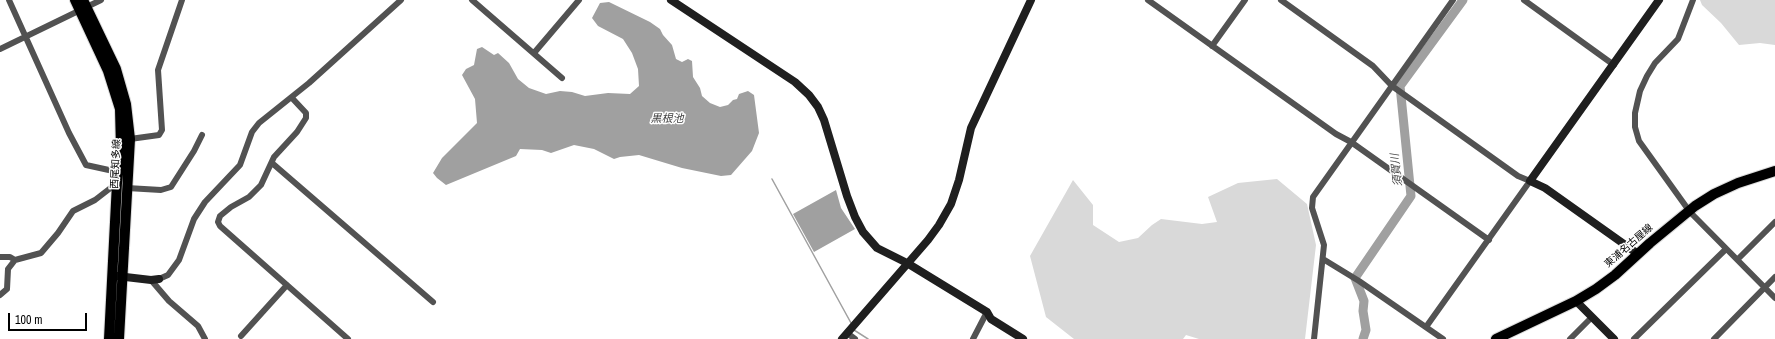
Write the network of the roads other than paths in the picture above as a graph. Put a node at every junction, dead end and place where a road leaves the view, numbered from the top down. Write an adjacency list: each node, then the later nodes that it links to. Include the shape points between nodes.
1 (9, 0): 18 (street)
2 (75, 0): 17 (main road, 西尾知多線)
3 (101, 0): 17 (street)
4 (182, 0): 27 (street, via 158,70 162,130 159,135)
5 (401, 0): 25 (street)
6 (472, 0): 21 (street)
7 (579, 0): 21 (street)
8 (671, 0): 44 (street, via 795,82 808,95 824,120 847,196 863,232 877,248)
9 (1031, 0): 44 (street, via 971,128 959,180 950,204 928,240)
10 (1148, 0): 19 (street)
11 (1245, 0): 19 (street)
12 (1281, 0): 24 (street, via 1373,66)
13 (1453, 0): 24 (street)
14 (1524, 0): 22 (street)
15 (1660, 0): 22 (street)
16 (1693, 0): 35 (street, via 1678,39 1655,63 1647,76 1640,92 1634,127 1639,141)
17 (83, 6): 18 (street); 27 (main road, 西尾知多線, via 116,69 126,104); 31 (main road, 西尾知多線, via 120,109 121,149)
18 (26, 36): 20 (street); 31 (street, via 86,165)
19 (1212, 46): 28 (street, via 1336,134)
20 (0, 49)
21 (534, 53): 23 (street)
22 (1614, 65): 32 (street)
23 (562, 78)
24 (1392, 86): 28 (street); 32 (street, via 1518,176)
25 (292, 98): 29 (street, via 306,113 306,118 274,157); 47 (street, via 259,123 252,132 240,164 205,202 194,219 180,260 168,275)
26 (202, 135): 34 (street, via 171,187 161,190)
27 (130, 139): 34 (main road, 西尾知多線)
28 (1352, 142): 37 (street); 41 (street, via 1312,197 1312,208 1324,245)
29 (272, 163): 48 (street, via 261,185 220,216 218,222); 53 (street)
30 (1775, 171): 35 (main road, 東浦名古屋線, via 1714,194)
31 (118, 172): 33 (main road, 西尾知多線)
32 (1530, 181): 37 (street); 39 (street, via 1545,188)
33 (117, 183): 42 (street, via 95,200 73,211 41,253); 45 (main road, 西尾知多線)
34 (127, 188): 45 (main road, 西尾知多線)
35 (1690, 212): 38 (street); 39 (main road, 東浦名古屋線)
36 (1775, 222): 43 (street)
37 (1489, 240): 56 (street)
38 (1726, 249): 43 (street); 71 (street)
39 (1638, 254): 52 (main road, 東浦名古屋線, via 1615,275)
40 (0, 257): 42 (street)
41 (1323, 259): 56 (street); 66 (street)
42 (16, 260): 50 (street, via 8,270 7,289)
43 (1738, 260): 49 (street)
44 (907, 263): 54 (street); 57 (street)
45 (117, 276): 47 (street); 59 (main road, 西尾知多線); 60 (main road, 西尾知多線)
46 (1775, 277): 49 (street)
47 (155, 280): 61 (street, via 169,301 198,326)
48 (286, 285): 58 (street); 62 (street)
49 (1765, 287): 51 (street); 72 (street)
50 (0, 295)
51 (1775, 298)
52 (1576, 301): 55 (street); 68 (main road, 東浦名古屋線)
53 (433, 302)
54 (987, 312): 64 (street); 65 (street, via 991,319)
55 (1592, 317): 69 (street); 70 (street)
56 (1426, 327): 67 (street)
57 (848, 331): 63 (street)
58 (241, 336)
59 (109, 339)
60 (119, 339)
61 (205, 339)
62 (348, 339)
63 (855, 339)
64 (973, 339)
65 (1023, 339)
66 (1314, 339)
67 (1442, 339)
68 (1496, 339)
69 (1570, 339)
70 (1614, 339)
71 (1634, 339)
72 (1714, 339)

